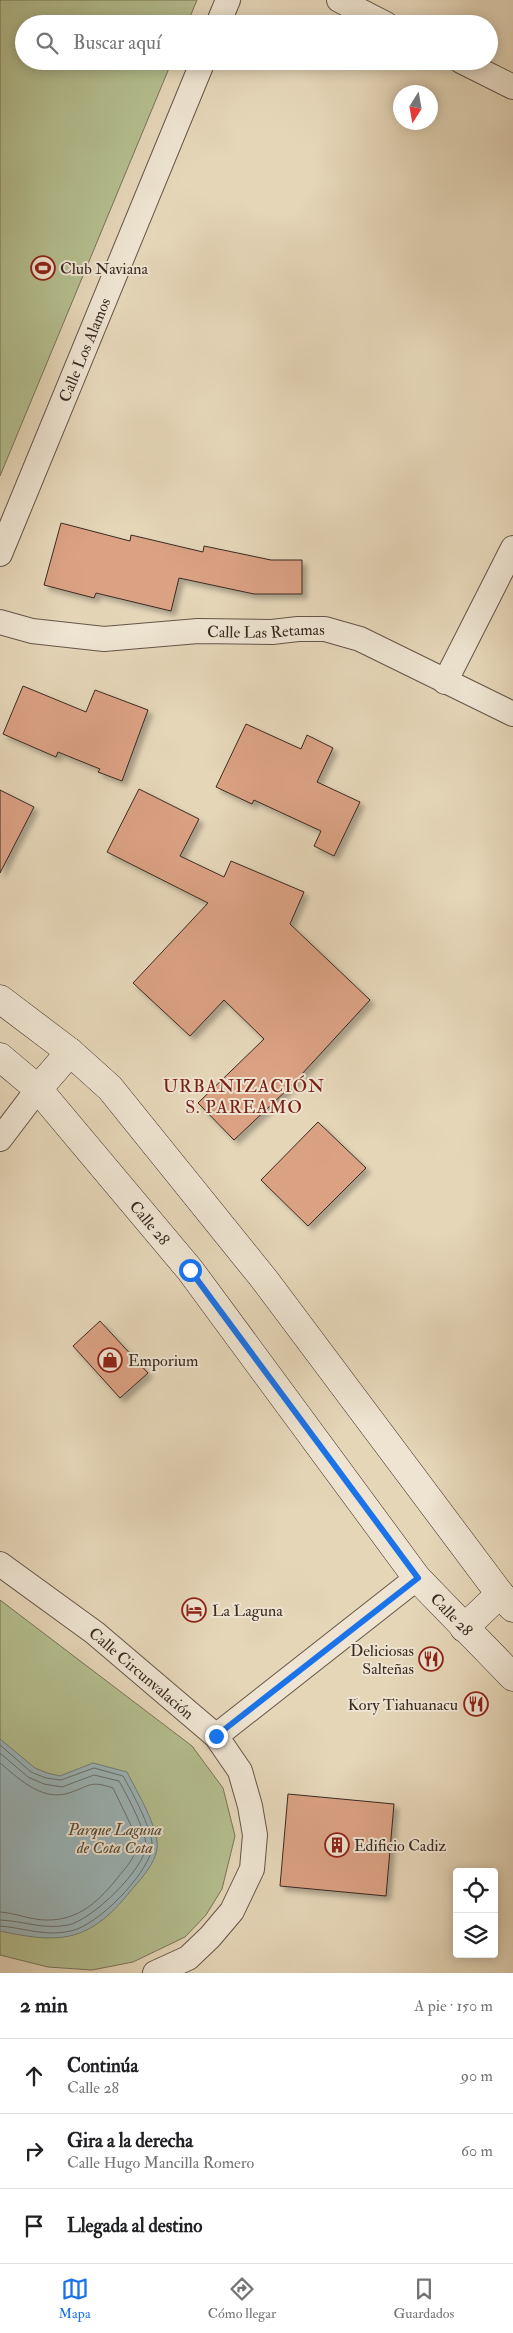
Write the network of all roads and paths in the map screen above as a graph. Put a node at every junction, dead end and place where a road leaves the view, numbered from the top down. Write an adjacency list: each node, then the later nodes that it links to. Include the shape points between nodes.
1 (228, 0): 3 (street)
2 (339, 0): 4 (street)
3 (222, 15)
4 (368, 15)
5 (199, 70): 9 (street, Calle Los Alamos)
6 (479, 70): 7 (street)
7 (513, 87)
8 (513, 548): 11 (street)
9 (0, 554)
10 (0, 622): 11 (street, Calle Las Retamas, via 32,631 104,639 198,631 325,630 360,639)
11 (445, 682): 12 (street, Calle Las Retamas)
12 (513, 714)
13 (0, 999): 14 (main road)
14 (70, 1052): 16 (main road); 20 (main road, via 110,1088 258,1271)
15 (0, 1057): 16 (main road, Calle 28)
16 (38, 1090): 17 (street); 19 (main road, Calle 28, via 190,1270)
17 (0, 1138)
18 (0, 1564): 23 (street, Calle Circunvalación, via 95,1633)
19 (418, 1578): 21 (main road, Calle 28); 23 (street)
20 (507, 1601): 21 (main road)
21 (464, 1628): 22 (main road, Calle 28)
22 (513, 1677)
23 (216, 1736): 24 (street, Calle Circunvalación, via 240,1771 250,1806 255,1835 252,1869 232,1911 210,1937 188,1958)
24 (154, 1973)

